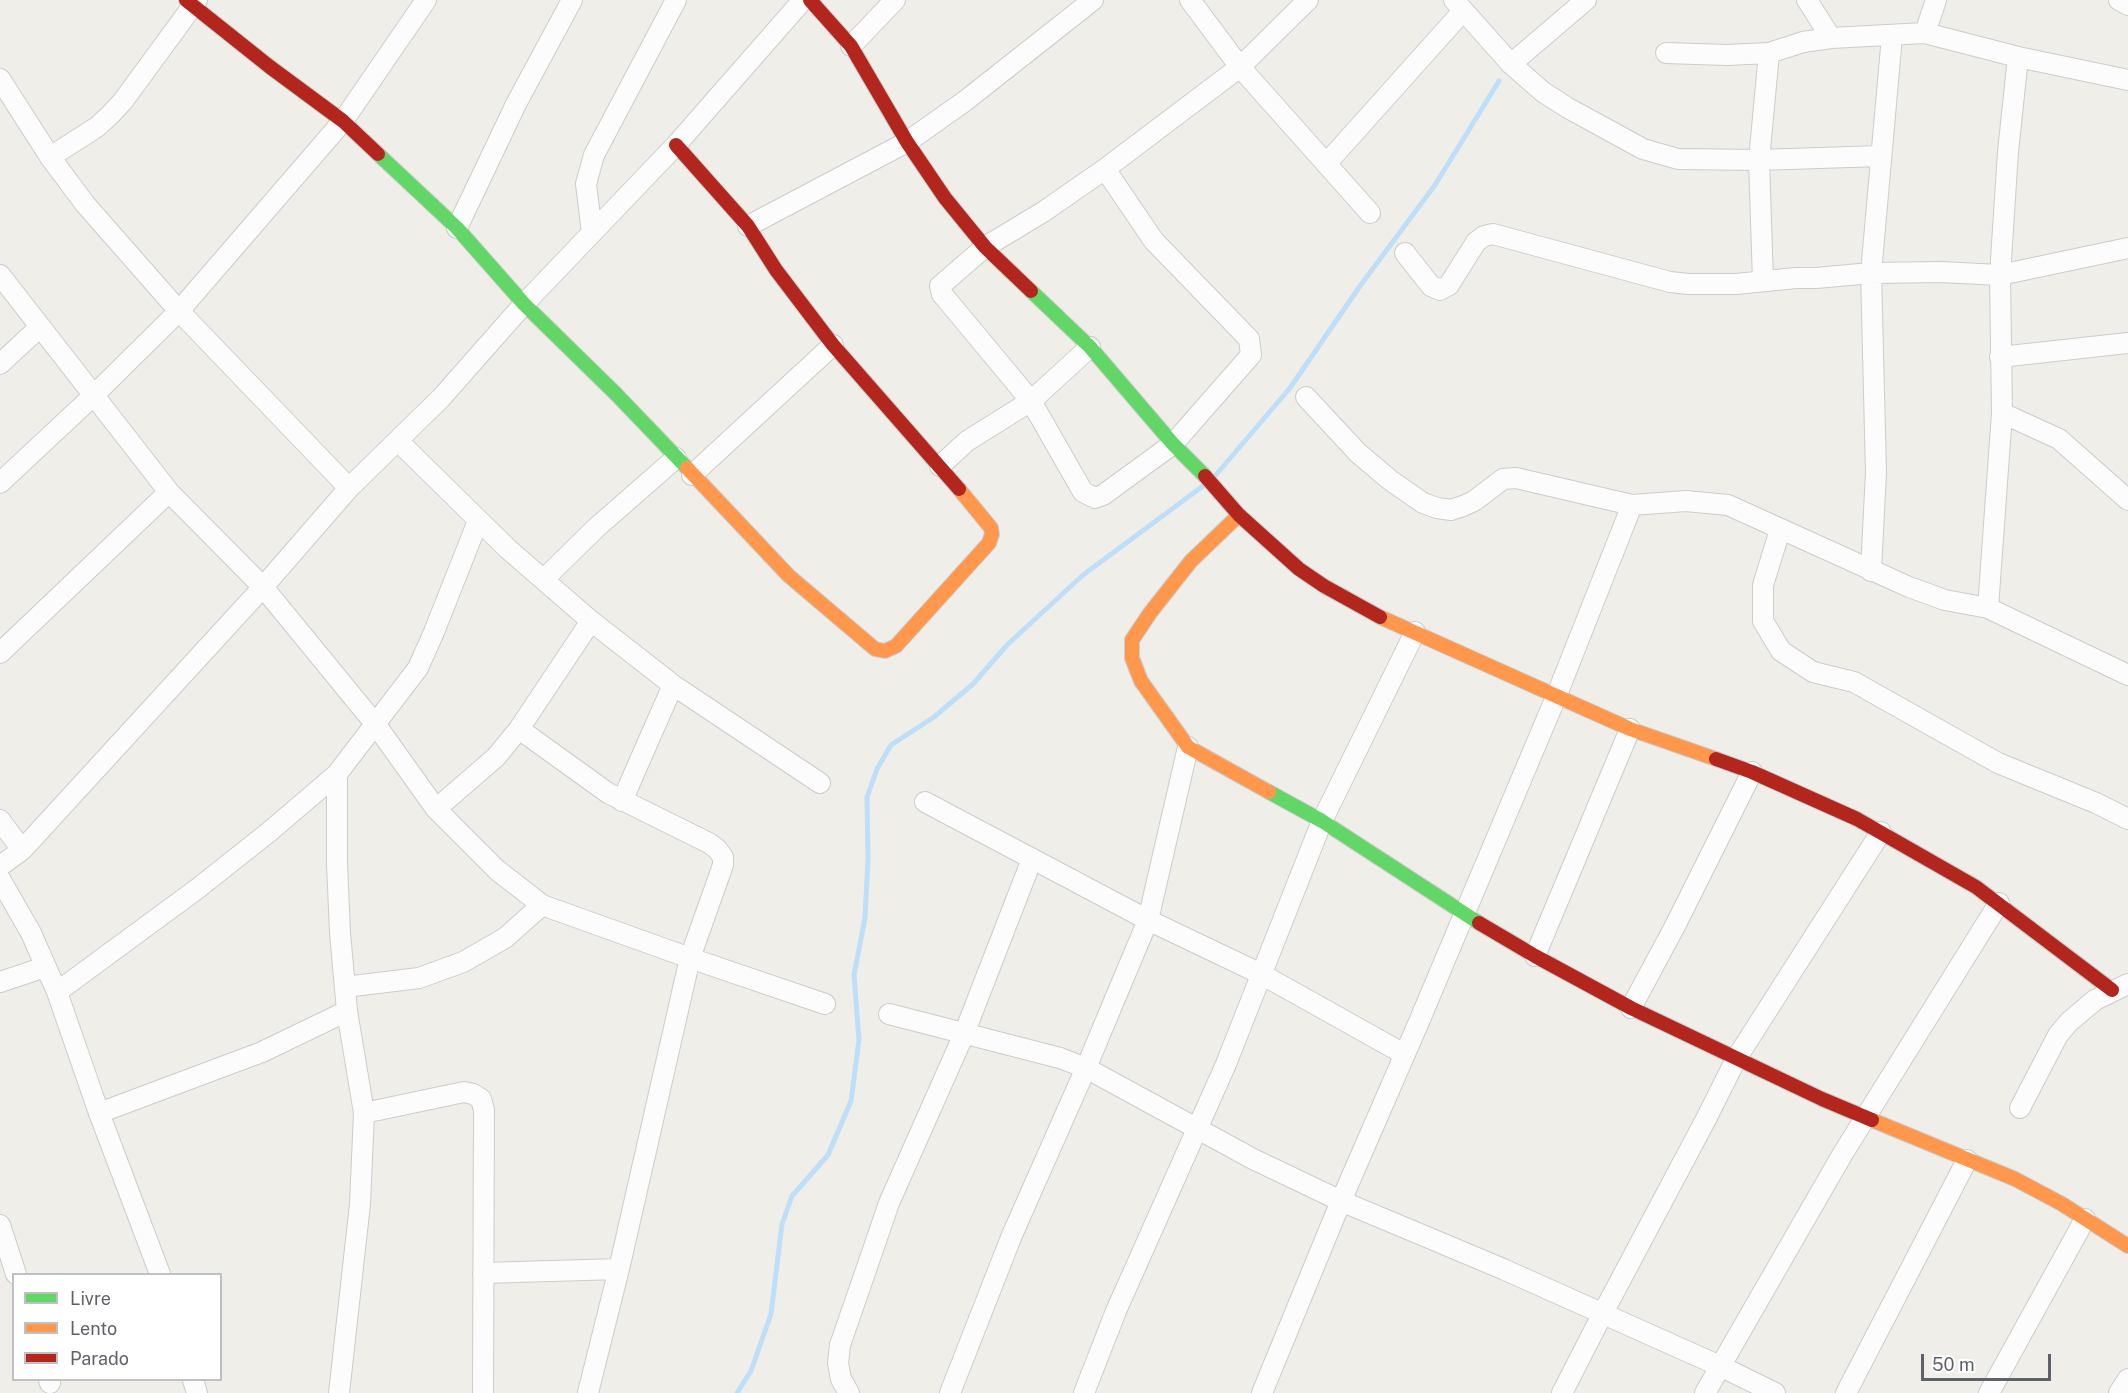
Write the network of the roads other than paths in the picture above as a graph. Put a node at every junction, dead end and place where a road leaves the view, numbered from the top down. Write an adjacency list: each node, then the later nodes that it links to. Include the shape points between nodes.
1 (426, 0): 28 (street)
2 (572, 0): 38 (street, via 516,104)
3 (676, 0): 39 (street, via 594,155 586,184)
4 (803, 0): 30 (street)
5 (810, 0): 20 (street)
6 (895, 0): 20 (street)
7 (1094, 0): 29 (street)
8 (1190, 0): 25 (street)
9 (1308, 0): 25 (street)
10 (1586, 0): 24 (street)
11 (1807, 0): 19 (street)
12 (1936, 0): 17 (street)
13 (2119, 0): 16 (street)
14 (191, 2): 28 (street); 32 (street, via 110,115)
15 (1459, 5): 24 (street); 34 (street)
16 (2128, 5)
17 (1925, 33): 18 (street); 23 (street)
18 (1892, 36): 19 (street); 31 (street)
19 (1831, 38): 21 (street)
20 (851, 46): 29 (street)
21 (1769, 52): 22 (street); 33 (street)
22 (1666, 53)
23 (2018, 57): 27 (street); 45 (street)
24 (1511, 64): 33 (street, via 1543,92 1643,149 1678,159)
25 (1240, 67): 34 (street); 35 (street)
26 (0, 79): 32 (street)
27 (2128, 80)
28 (344, 121): 38 (street); 48 (street)
29 (908, 142): 37 (street); 40 (street, via 945,198)
30 (676, 145): 37 (street); 39 (street)
31 (1880, 156): 33 (street); 43 (street)
32 (50, 157): 48 (street, via 85,204)
33 (1759, 160): 46 (street)
34 (1326, 164): 36 (street)
35 (1105, 169): 40 (street); 60 (street, via 1154,241 1249,339 1251,346 1248,361)
36 (1370, 213)
37 (748, 226): 51 (street)
38 (457, 228): 47 (street)
39 (592, 234): 47 (street)
40 (985, 247): 52 (street); 57 (street, via 947,278 940,290)
41 (2128, 248): 45 (street)
42 (1404, 253): 46 (street, via 1431,286 1440,290 1449,285 1476,242 1493,234 1670,282)
43 (1870, 273): 45 (street); 46 (street); 72 (street, via 1876,472)
44 (0, 275): 49 (street)
45 (2000, 275): 53 (street)
46 (1763, 281)
47 (525, 303): 59 (street); 61 (street)
48 (179, 312): 55 (street); 65 (street)
49 (40, 327): 54 (street); 55 (street)
50 (2128, 343): 53 (street)
51 (833, 345): 62 (street); 63 (street)
52 (1090, 347): 57 (street); 60 (street)
53 (2000, 357): 58 (street)
54 (0, 364)
55 (93, 396): 64 (street); 66 (street)
56 (1306, 397): 68 (street, via 1358,453 1390,480 1437,508 1451,510 1463,506 1503,479 1516,478)
57 (1031, 401): 60 (street, via 1083,492 1095,498); 62 (street, via 967,441)
58 (2002, 413): 67 (street, via 2059,439); 75 (street)
59 (398, 441): 65 (street); 70 (street)
60 (1173, 444): 69 (street)
61 (676, 459): 63 (street); 73 (street)
62 (940, 466): 63 (street, via 992,534 903,640 885,651 875,649 789,576)
63 (692, 475)
64 (0, 483)
65 (349, 488): 74 (street)
66 (169, 492): 74 (street); 78 (street)
67 (2128, 500)
68 (1632, 505): 71 (street, via 1686,501 1728,505); 81 (street)
69 (1239, 515): 77 (street, via 1276,550 1324,586 1366,611); 85 (street, via 1191,561 1132,640 1132,658 1141,681)
70 (478, 521): 73 (street); 82 (street, via 418,668)
71 (1780, 530): 72 (street); 92 (street, via 1763,585 1763,621 1781,651 1813,672 1854,682 1998,763)
72 (1871, 571): 75 (street, via 1945,600)
73 (544, 579): 76 (street)
74 (263, 587): 82 (street); 96 (street)
75 (1988, 608): 79 (street)
76 (591, 621): 80 (street); 83 (street)
77 (1415, 632): 81 (street); 94 (street)
78 (0, 653)
79 (2128, 675)
80 (673, 685): 88 (street); 89 (street)
81 (1556, 697): 84 (street); 102 (street)
82 (376, 724): 87 (street); 91 (street)
83 (519, 729): 89 (street); 91 (street, via 496,757)
84 (1630, 729): 86 (street); 104 (street)
85 (1188, 747): 94 (street); 103 (street)
86 (1752, 772): 95 (street); 113 (street)
87 (337, 774): 109 (street, via 337,863); 111 (street, via 197,889)
88 (820, 783)
89 (622, 801): 105 (street, via 709,843 723,857)
90 (924, 802): 97 (street)
91 (436, 810): 101 (street, via 496,870)
92 (2128, 819)
93 (0, 820): 96 (street)
94 (1322, 821): 102 (street); 107 (street)
95 (1881, 832): 100 (street); 118 (street)
96 (22, 849): 98 (street)
97 (1032, 859): 103 (street); 116 (street)
98 (0, 866)
99 (0, 879): 106 (street, via 31,933)
100 (1999, 903): 110 (street); 123 (street)
101 (542, 905): 105 (street); 109 (street, via 505,938 463,962 419,978)
102 (1464, 914): 104 (street); 117 (street)
103 (1148, 920): 107 (street); 119 (street)
104 (1535, 956): 113 (street)
105 (690, 958): 112 (street); 131 (street)
106 (45, 967): 108 (street); 111 (street)
107 (1261, 974): 117 (street); 124 (street)
108 (0, 982)
109 (345, 987): 114 (street)
110 (2120, 987): 120 (street, via 2084,1009 2058,1035)
111 (57, 992): 121 (street)
112 (825, 1004)
113 (1631, 1008): 118 (street)
114 (348, 1011): 121 (street, via 262,1052); 122 (street)
115 (890, 1014): 116 (street)
116 (964, 1034): 119 (street); 141 (street, via 889,1203 840,1345 841,1380)
117 (1404, 1054): 126 (street)
118 (1736, 1059): 123 (street); 135 (street)
119 (1086, 1068): 124 (street); 142 (street, via 1012,1235)
120 (2020, 1108)
121 (99, 1113): 133 (street)
122 (364, 1113): 134 (street, via 464,1092 481,1100); 138 (street, via 360,1204)
123 (1865, 1118): 125 (street); 136 (street)
124 (1197, 1128): 126 (street); 143 (street)
125 (1967, 1160): 127 (street, via 2015,1179); 148 (street)
126 (1341, 1201): 135 (street); 144 (street)
127 (2085, 1219): 129 (street); 149 (street)
128 (0, 1225): 130 (street)
129 (2128, 1246)
130 (4, 1253): 132 (street)
131 (619, 1269): 134 (street); 140 (street)
132 (15, 1273)
133 (159, 1273)
134 (483, 1273): 139 (street)
135 (1603, 1313): 136 (street); 145 (street)
136 (1722, 1367): 146 (street); 147 (street)
137 (2128, 1379): 150 (street)
138 (339, 1393)
139 (483, 1393)
140 (588, 1393)
141 (849, 1393)
142 (950, 1393)
143 (1084, 1393)
144 (1262, 1393)
145 (1562, 1393)
146 (1705, 1393)
147 (1775, 1393)
148 (1846, 1393)
149 (1989, 1393)
150 (2119, 1393)

